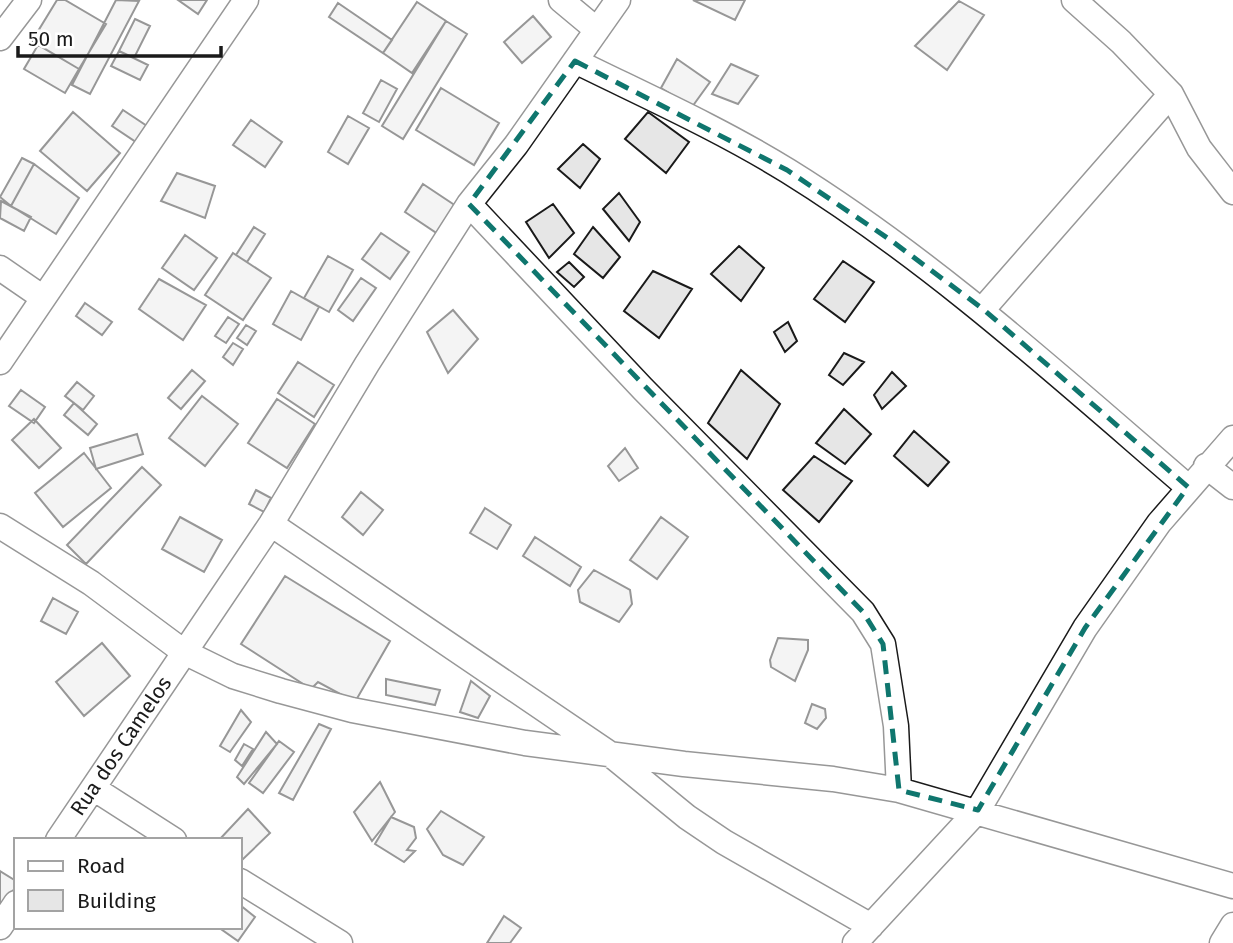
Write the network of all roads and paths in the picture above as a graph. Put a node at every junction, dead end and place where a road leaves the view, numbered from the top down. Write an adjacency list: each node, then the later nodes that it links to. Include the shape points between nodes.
1 (246, 0): 13 (street)
2 (561, 0): 6 (street)
3 (618, 0): 6 (street, Rua dos Camelos)
4 (1074, 0): 9 (street)
5 (22, 2): 7 (street)
6 (597, 30): 8 (street, Rua dos Camelos)
7 (0, 38)
8 (575, 61): 11 (street, Rua dos Camelos); 14 (street, via 788,170)
9 (1171, 94): 10 (street, via 1199,148); 14 (street)
10 (1233, 192)
11 (470, 204): 20 (street, Rua dos Camelos); 25 (street, via 643,389 863,612 883,644 896,726)
12 (0, 268): 13 (street)
13 (42, 297): 15 (street)
14 (983, 309): 18 (street)
15 (0, 362)
16 (1233, 438): 17 (street)
17 (1206, 466): 18 (street); 19 (street)
18 (1188, 487): 26 (street, via 1086,628)
19 (1233, 487)
20 (271, 524): 22 (street, Rua dos Camelos); 23 (street)
21 (0, 526): 22 (street, via 91,583)
22 (184, 652): 23 (street, via 233,676 352,710); 24 (street, Rua dos Camelos)
23 (610, 754): 25 (street); 34 (street, via 687,817)
24 (93, 788): 27 (street, Rua dos Camelos); 28 (street)
25 (899, 790): 26 (street)
26 (978, 810): 30 (street); 34 (street)
27 (59, 838)
28 (171, 838)
29 (242, 882): 35 (street)
30 (1233, 886)
31 (14, 906): 33 (street)
32 (1233, 925): 36 (street)
33 (0, 927)
34 (863, 934)
35 (340, 943)
36 (1222, 943)

